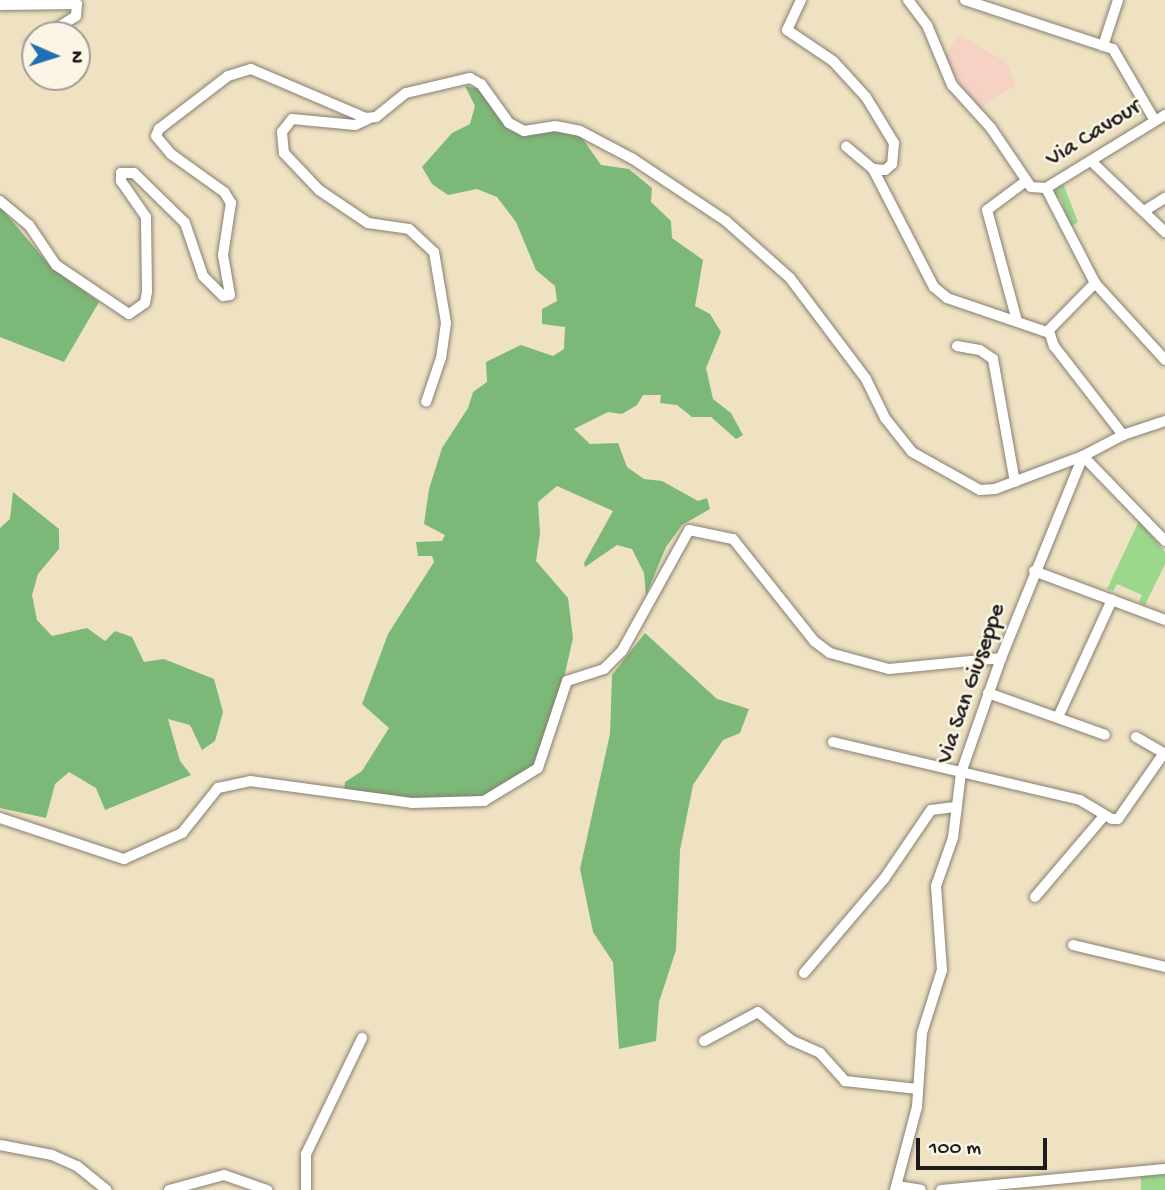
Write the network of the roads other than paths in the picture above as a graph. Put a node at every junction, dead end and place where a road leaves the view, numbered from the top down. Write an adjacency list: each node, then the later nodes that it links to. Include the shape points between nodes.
1 (800, 0): 13 (street, via 787,30 846,75 883,121 894,143 892,164 885,170)
2 (908, 0): 14 (street, via 927,25 952,85 991,128)
3 (965, 0): 7 (street)
4 (1118, 0): 7 (street)
5 (0, 5): 6 (street, via 77,4 76,16)
6 (68, 21)
7 (1103, 46): 10 (street, via 1113,49)
8 (1165, 115): 10 (street, Via Cavour)
9 (372, 118): 17 (street, via 353,116 289,83 267,80 252,69 228,76 159,129 156,136 171,154 224,192 231,203 223,255 230,295 223,296 203,276 185,223 134,173 121,173 121,181 146,217 147,292 145,303 129,314 56,265 29,225); 25 (street, via 355,125 292,119 282,132 284,153 319,190 368,223 409,229 434,252 446,323 441,358); 29 (street, via 406,93 470,78 481,84 509,123 524,131 555,126 580,131 633,159 726,221 783,271 866,379 885,418 912,452 980,490)
10 (1155, 121): 12 (street, Via Cavour)
11 (846, 146): 13 (street)
12 (1091, 161): 15 (street, Via Cavour); 18 (street)
13 (873, 169): 21 (street, via 934,287 976,311)
14 (1027, 181): 15 (street, via 1031,187); 21 (street, via 987,210)
15 (1046, 188): 20 (street)
16 (1165, 198): 18 (street)
17 (0, 201)
18 (1144, 211): 19 (street)
19 (1165, 232)
20 (1095, 283): 22 (street); 24 (street)
21 (1017, 321): 22 (street)
22 (1049, 331): 27 (street, via 1054,346)
23 (957, 346): 29 (street, via 980,350 993,359)
24 (1165, 360)
25 (426, 402)
26 (1165, 421): 27 (street)
27 (1123, 435): 28 (street)
28 (1083, 456): 29 (street); 30 (street); 31 (street, Via San Giuseppe)
29 (1015, 482)
30 (1165, 541)
31 (1034, 571): 32 (street); 34 (street, Via San Giuseppe)
32 (1112, 600): 33 (street); 36 (street)
33 (1165, 620)
34 (1001, 658): 35 (street, Via San Giuseppe); 44 (street, via 889,669 830,653 814,641 733,539 689,530 622,651 604,669 567,681 538,768 484,801 412,803 250,781 218,788 182,833 124,859)
35 (988, 693): 36 (street); 41 (street, Via San Giuseppe)
36 (1059, 715): 37 (street)
37 (1105, 735)
38 (1136, 737): 40 (street)
39 (833, 742): 41 (street)
40 (1164, 753): 43 (street, via 1118,819)
41 (961, 773): 42 (street, Via San Giuseppe); 43 (street, via 1080,800)
42 (957, 807): 48 (street, via 931,810 884,879); 51 (street, Via San Giuseppe, via 953,838 936,886 942,970 922,1033)
43 (1104, 816): 45 (street)
44 (0, 818)
45 (1034, 897)
46 (1073, 945): 47 (street)
47 (1165, 967)
48 (804, 973)
49 (362, 1038): 58 (street, via 306,1154)
50 (704, 1041): 51 (street, via 758,1012 791,1040 820,1053 845,1081)
51 (918, 1089): 54 (street, Via San Giuseppe)
52 (0, 1146): 55 (street, via 65,1160)
53 (1165, 1169): 60 (street)
54 (902, 1187): 59 (street)
55 (107, 1190)
56 (169, 1190): 57 (street, via 224,1175)
57 (267, 1190)
58 (306, 1190)
59 (921, 1190)
60 (941, 1190)

